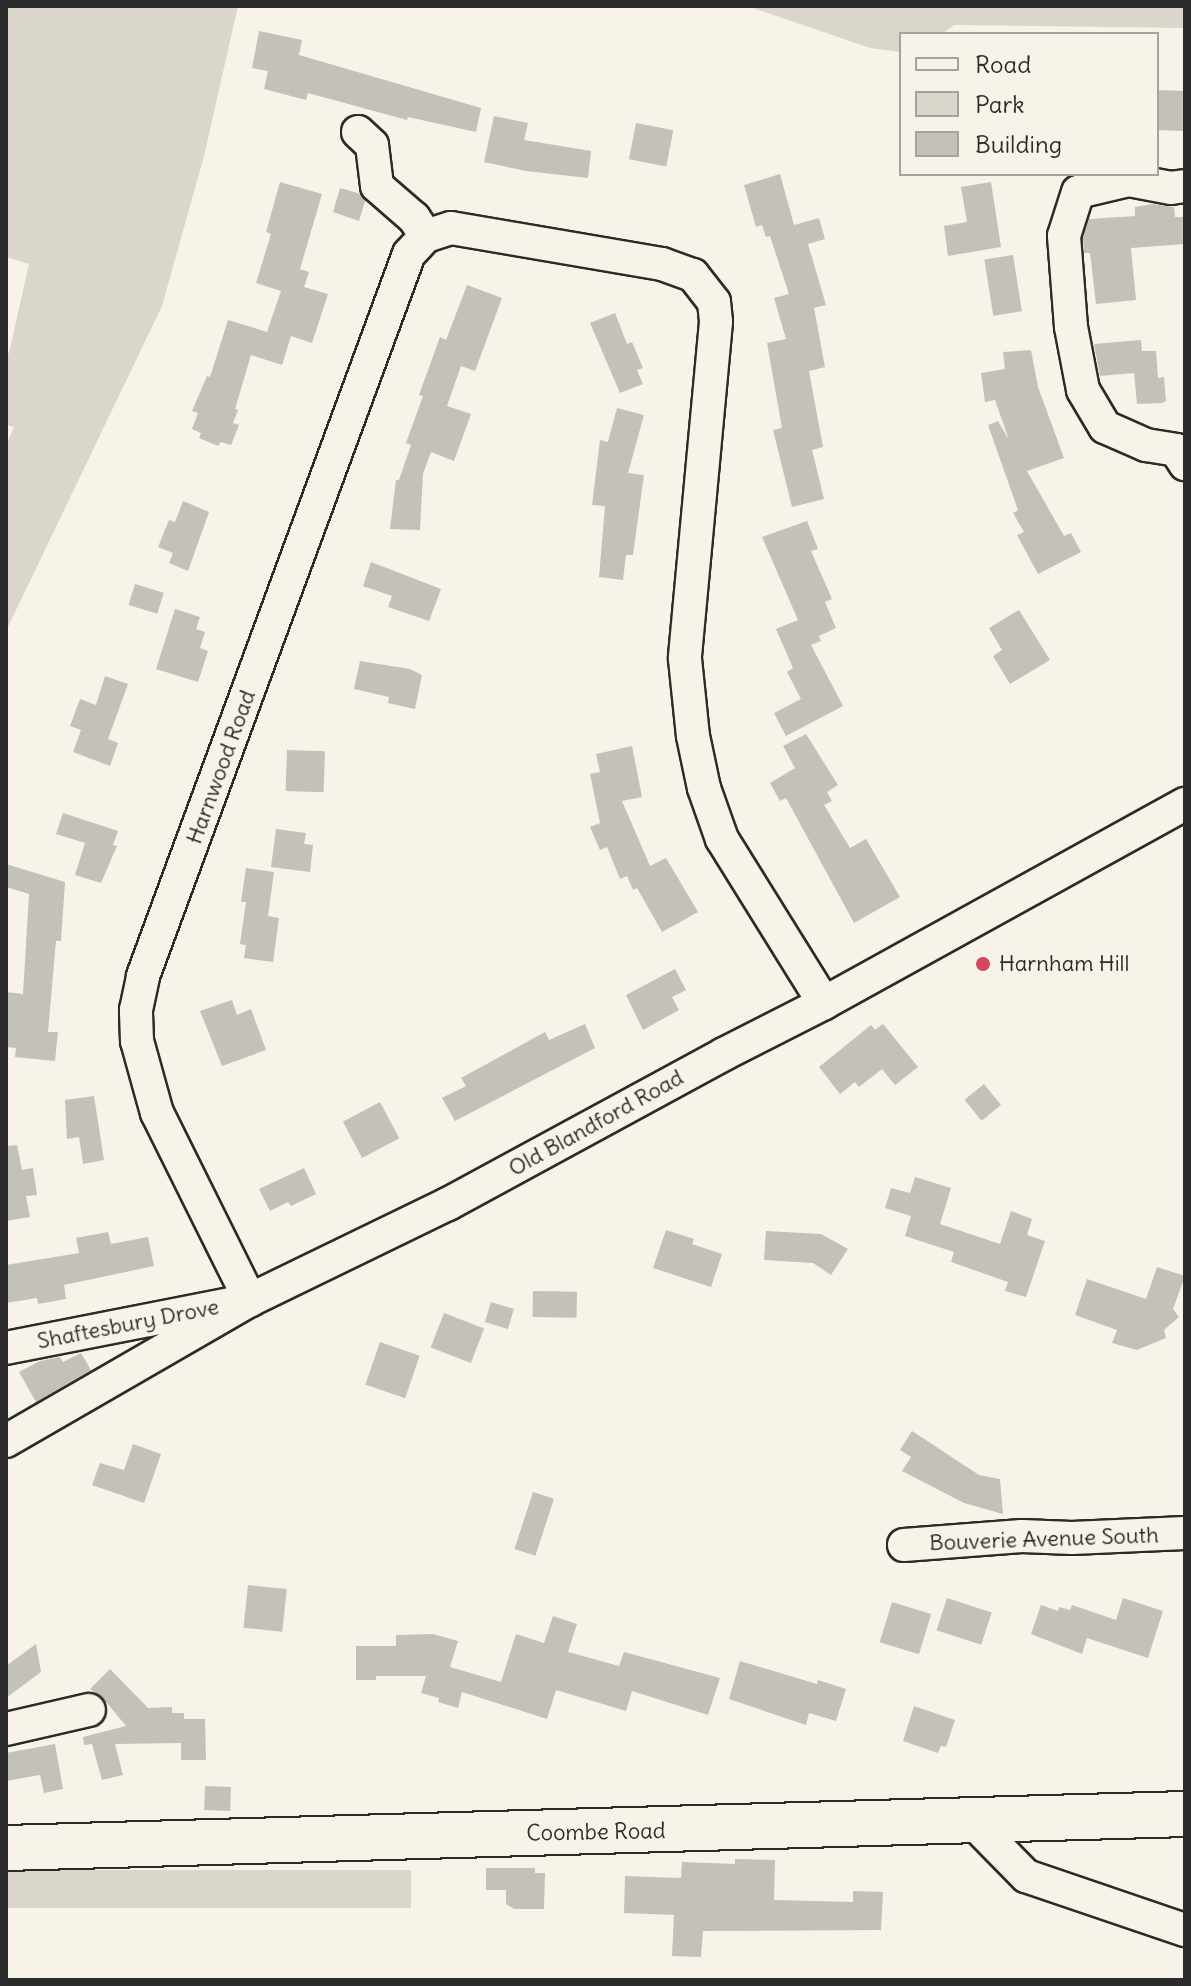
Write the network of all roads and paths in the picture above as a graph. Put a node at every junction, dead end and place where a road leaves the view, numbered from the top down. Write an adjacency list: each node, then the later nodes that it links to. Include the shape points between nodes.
1 (358, 132): 3 (street, via 372,145 377,186 414,218)
2 (1185, 186): 4 (street, via 1129,180 1078,192 1064,236 1071,327 1083,390 1105,427 1146,445 1176,450)
3 (426, 236): 6 (street, via 451,228 662,264 693,275 714,302 685,659 693,736 722,839); 7 (street, Harnwood Road, via 409,254 143,976 136,1010 137,1041 157,1113)
4 (1185, 464)
5 (1185, 804): 6 (street, Old Blandford Road)
6 (824, 1003): 7 (street, Old Blandford Road, via 448,1204)
7 (250, 1300): 8 (street, Shaftesbury Drove); 9 (street, Old Blandford Road)
8 (6, 1348)
9 (6, 1441)
10 (1185, 1533): 11 (street, Bouverie Avenue South)
11 (904, 1545)
12 (89, 1710): 13 (street)
13 (6, 1729)
14 (1185, 1814): 15 (highway, Coombe Road)
15 (973, 1822): 16 (highway, Coombe Road); 17 (street, via 1026,1876)
16 (6, 1848)
17 (1185, 1930)

